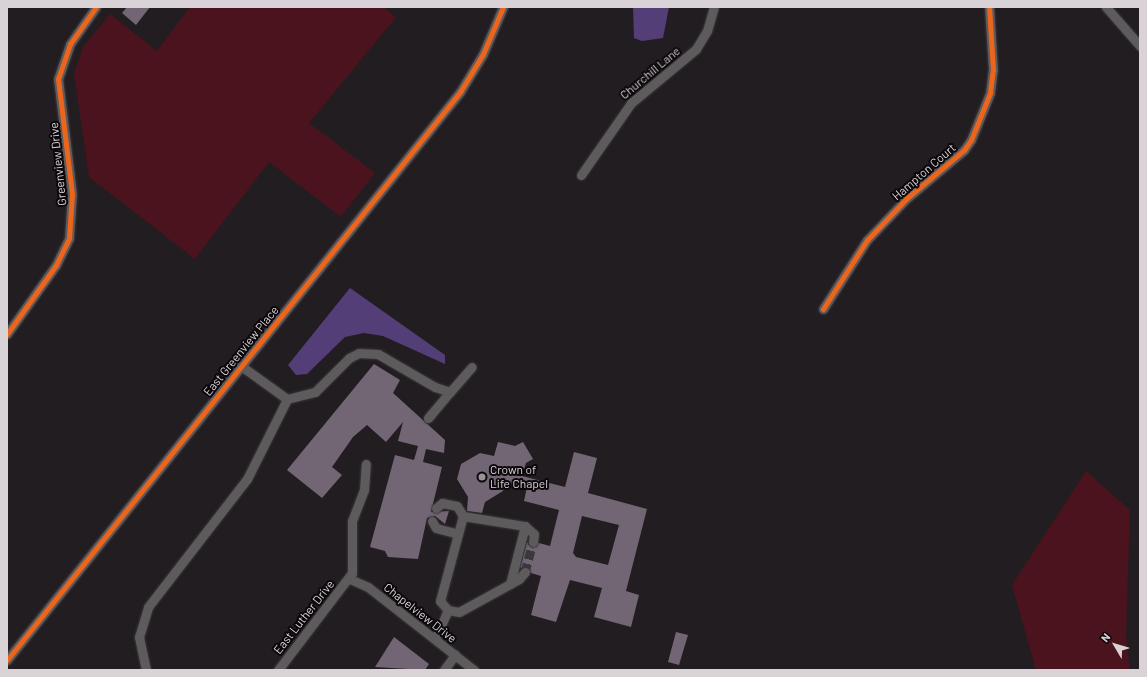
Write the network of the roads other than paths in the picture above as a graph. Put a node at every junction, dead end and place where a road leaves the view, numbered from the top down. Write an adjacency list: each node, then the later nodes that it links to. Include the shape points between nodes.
1 (96, 7): 9 (street, Greenview Drive, via 70,44 58,79 72,194 69,238 56,265)
2 (504, 7): 10 (street, East Greenview Place, via 483,54 460,92)
3 (714, 7): 7 (street, Churchill Lane, via 708,31 696,49 631,103)
4 (989, 7): 8 (street, Hampton Court, via 993,70 990,93 971,140 964,150 907,198 868,240)
5 (1106, 7): 6 (street)
6 (1140, 46)
7 (581, 174)
8 (823, 309)
9 (7, 334)
10 (241, 366): 13 (street); 28 (street, East Greenview Place)
11 (472, 366): 12 (street)
12 (450, 392): 13 (street, via 434,387 378,354 364,352 349,358 315,392); 14 (street)
13 (287, 399): 29 (street, via 248,479 148,607 139,637)
14 (428, 418)
15 (366, 464): 23 (street, via 364,490 352,521 353,566)
16 (436, 508): 17 (street, via 442,503 457,506)
17 (463, 516): 19 (street); 20 (street)
18 (432, 521): 20 (street, via 436,528)
19 (526, 526): 21 (street, via 534,534); 24 (street)
20 (458, 534): 25 (street, via 440,601)
21 (533, 542)
22 (525, 572): 24 (street)
23 (350, 579): 26 (street, Chapelview Drive, via 368,587); 30 (street, East Luther Drive)
24 (510, 584): 25 (street, via 462,611)
25 (448, 610): 26 (street)
26 (435, 640): 27 (street, Chapelview Drive)
27 (455, 655): 31 (street); 32 (street, Chapelview Drive)
28 (7, 660)
29 (146, 670)
30 (278, 670)
31 (444, 670)
32 (474, 670)

